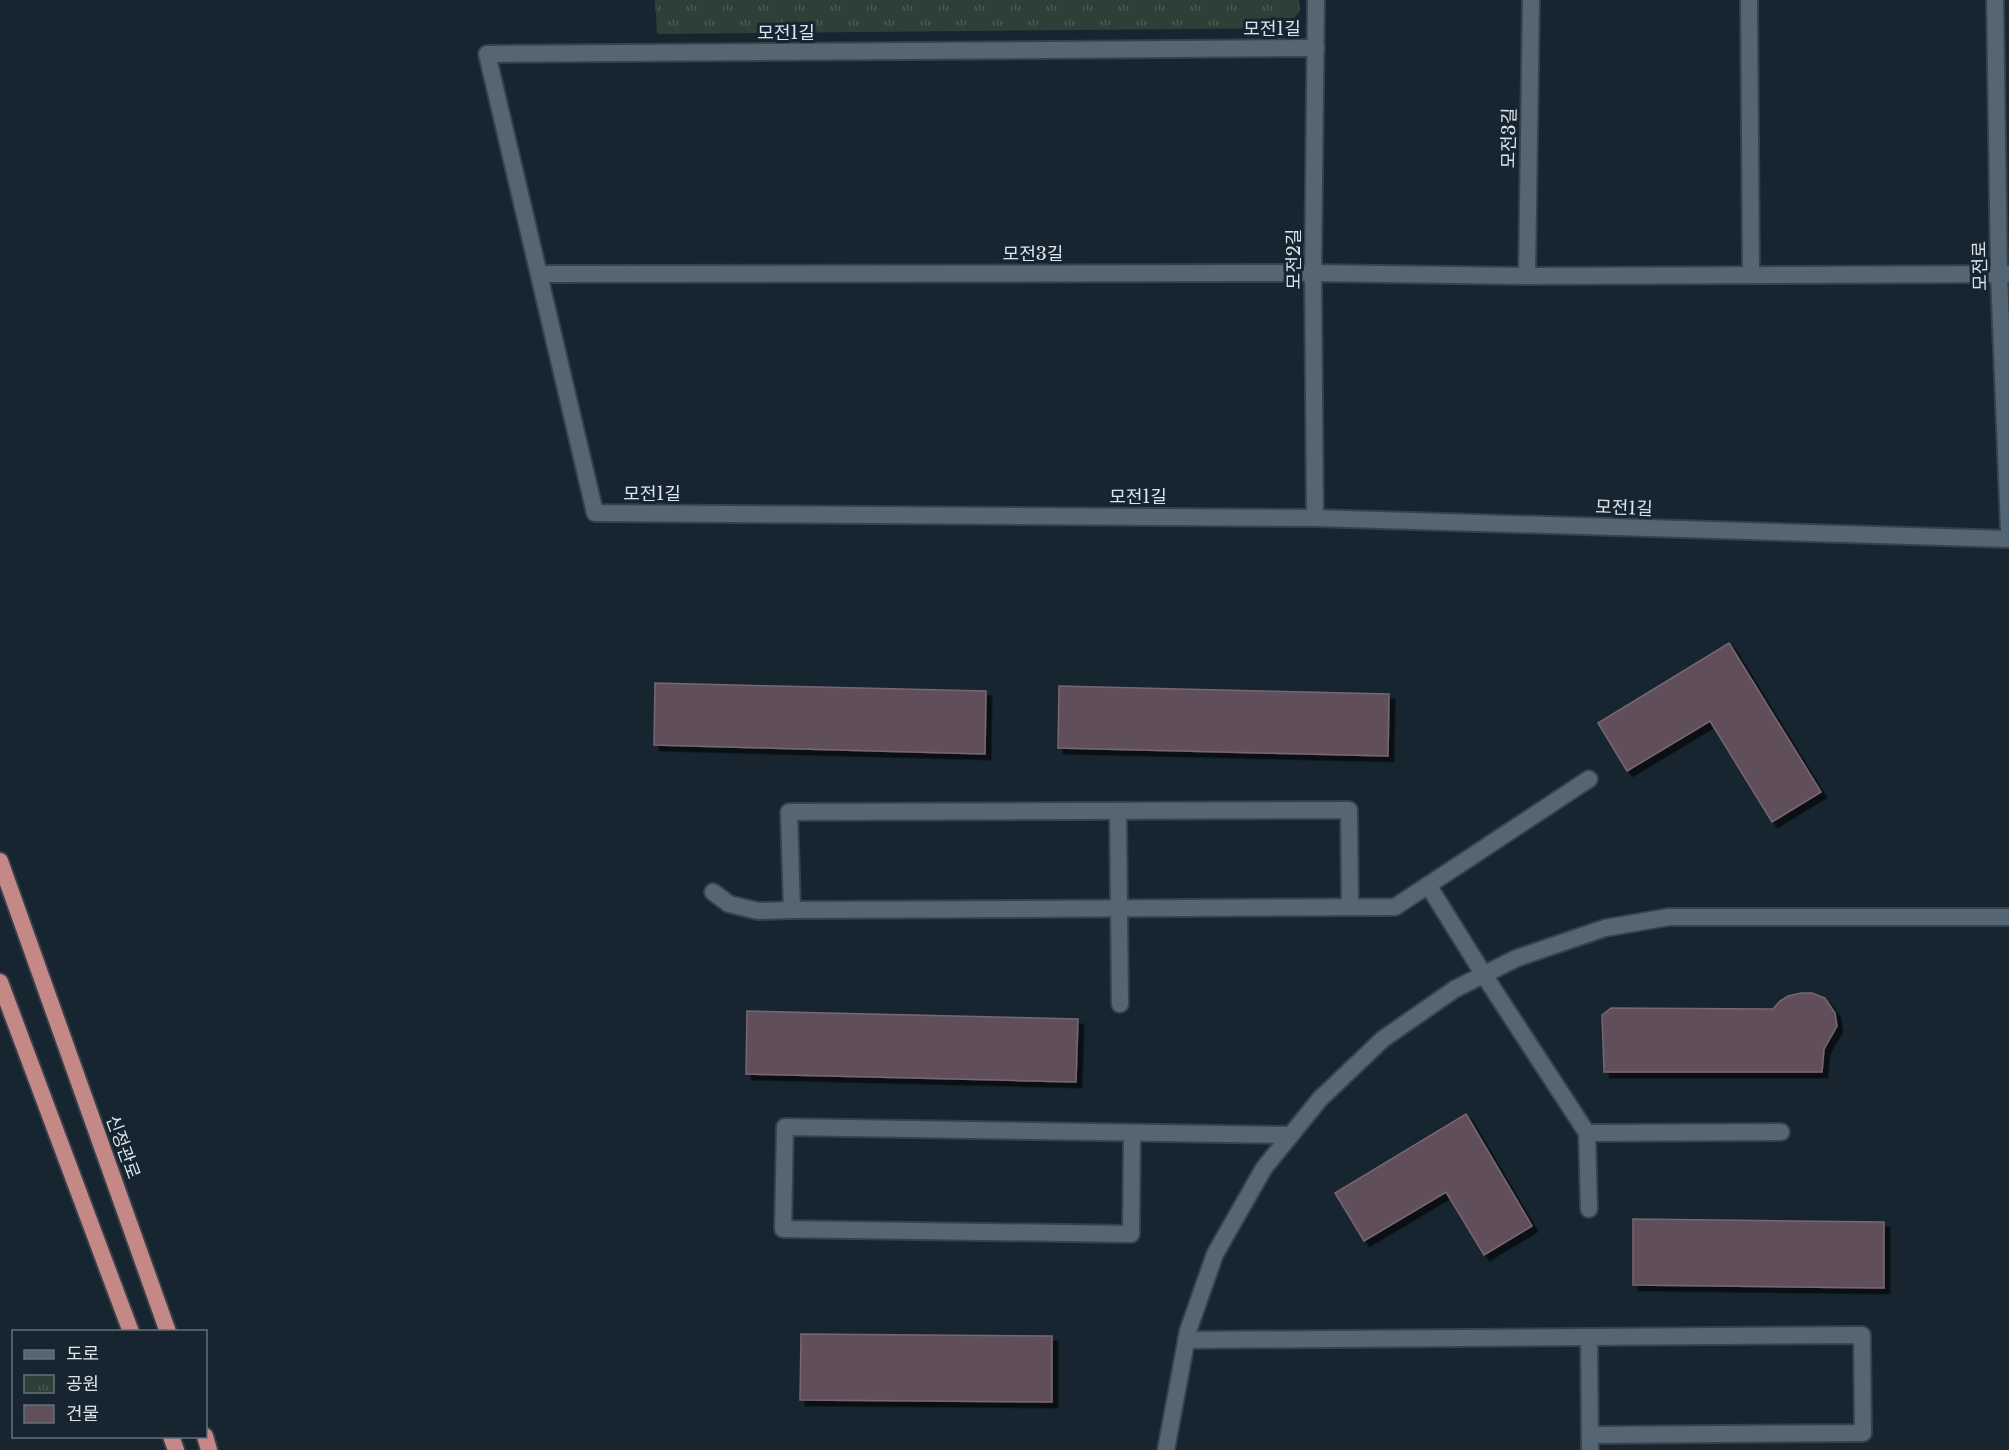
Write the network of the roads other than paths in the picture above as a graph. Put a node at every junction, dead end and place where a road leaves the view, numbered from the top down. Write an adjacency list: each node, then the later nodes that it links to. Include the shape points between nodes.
1 (1316, 0): 5 (street, 모전2길)
2 (1531, 0): 10 (street, 모전3길)
3 (1749, 0): 9 (street)
4 (1995, 0): 8 (street, 모전로)
5 (1316, 48): 6 (street, 모전2길); 7 (street, 모전1길, via 487,54)
6 (1314, 273): 7 (street, 모전3길); 10 (street, 모전3길); 11 (street, 모전2길)
7 (539, 274): 11 (street, 모전1길, via 595,513)
8 (2004, 274): 9 (street, 모전3길); 12 (street, 모전로)
9 (1751, 275): 10 (street, 모전3길)
10 (1527, 276)
11 (1315, 518): 13 (street, 모전1길)
12 (2009, 530)
13 (2009, 539)
14 (1589, 778): 17 (street)
15 (1118, 811): 19 (street, via 1349,810); 20 (street); 21 (street, via 789,812)
16 (0, 861): 32 (highway, 신정관로)
17 (1428, 885): 19 (street, via 1395,907); 23 (street)
18 (713, 892): 21 (street, via 729,904 758,911)
19 (1350, 907): 20 (street)
20 (1119, 908): 21 (street); 25 (street)
21 (792, 910)
22 (2009, 917): 23 (street, via 1670,917 1605,928 1517,958)
23 (1484, 975): 28 (street); 29 (street, via 1455,989 1383,1039 1320,1100)
24 (0, 983): 31 (highway)
25 (1120, 1004)
26 (1781, 1132): 28 (street)
27 (1132, 1133): 27 (street, via 784,1127 783,1229 1131,1234); 29 (street)
28 (1587, 1133): 30 (street)
29 (1291, 1135): 34 (street, via 1264,1168 1215,1254)
30 (1589, 1209)
31 (130, 1330)
32 (167, 1330)
33 (1589, 1337): 34 (street); 35 (street); 35 (street, via 1862,1335 1863,1433)
34 (1186, 1340): 36 (street)
35 (1590, 1443)
36 (1166, 1450)

